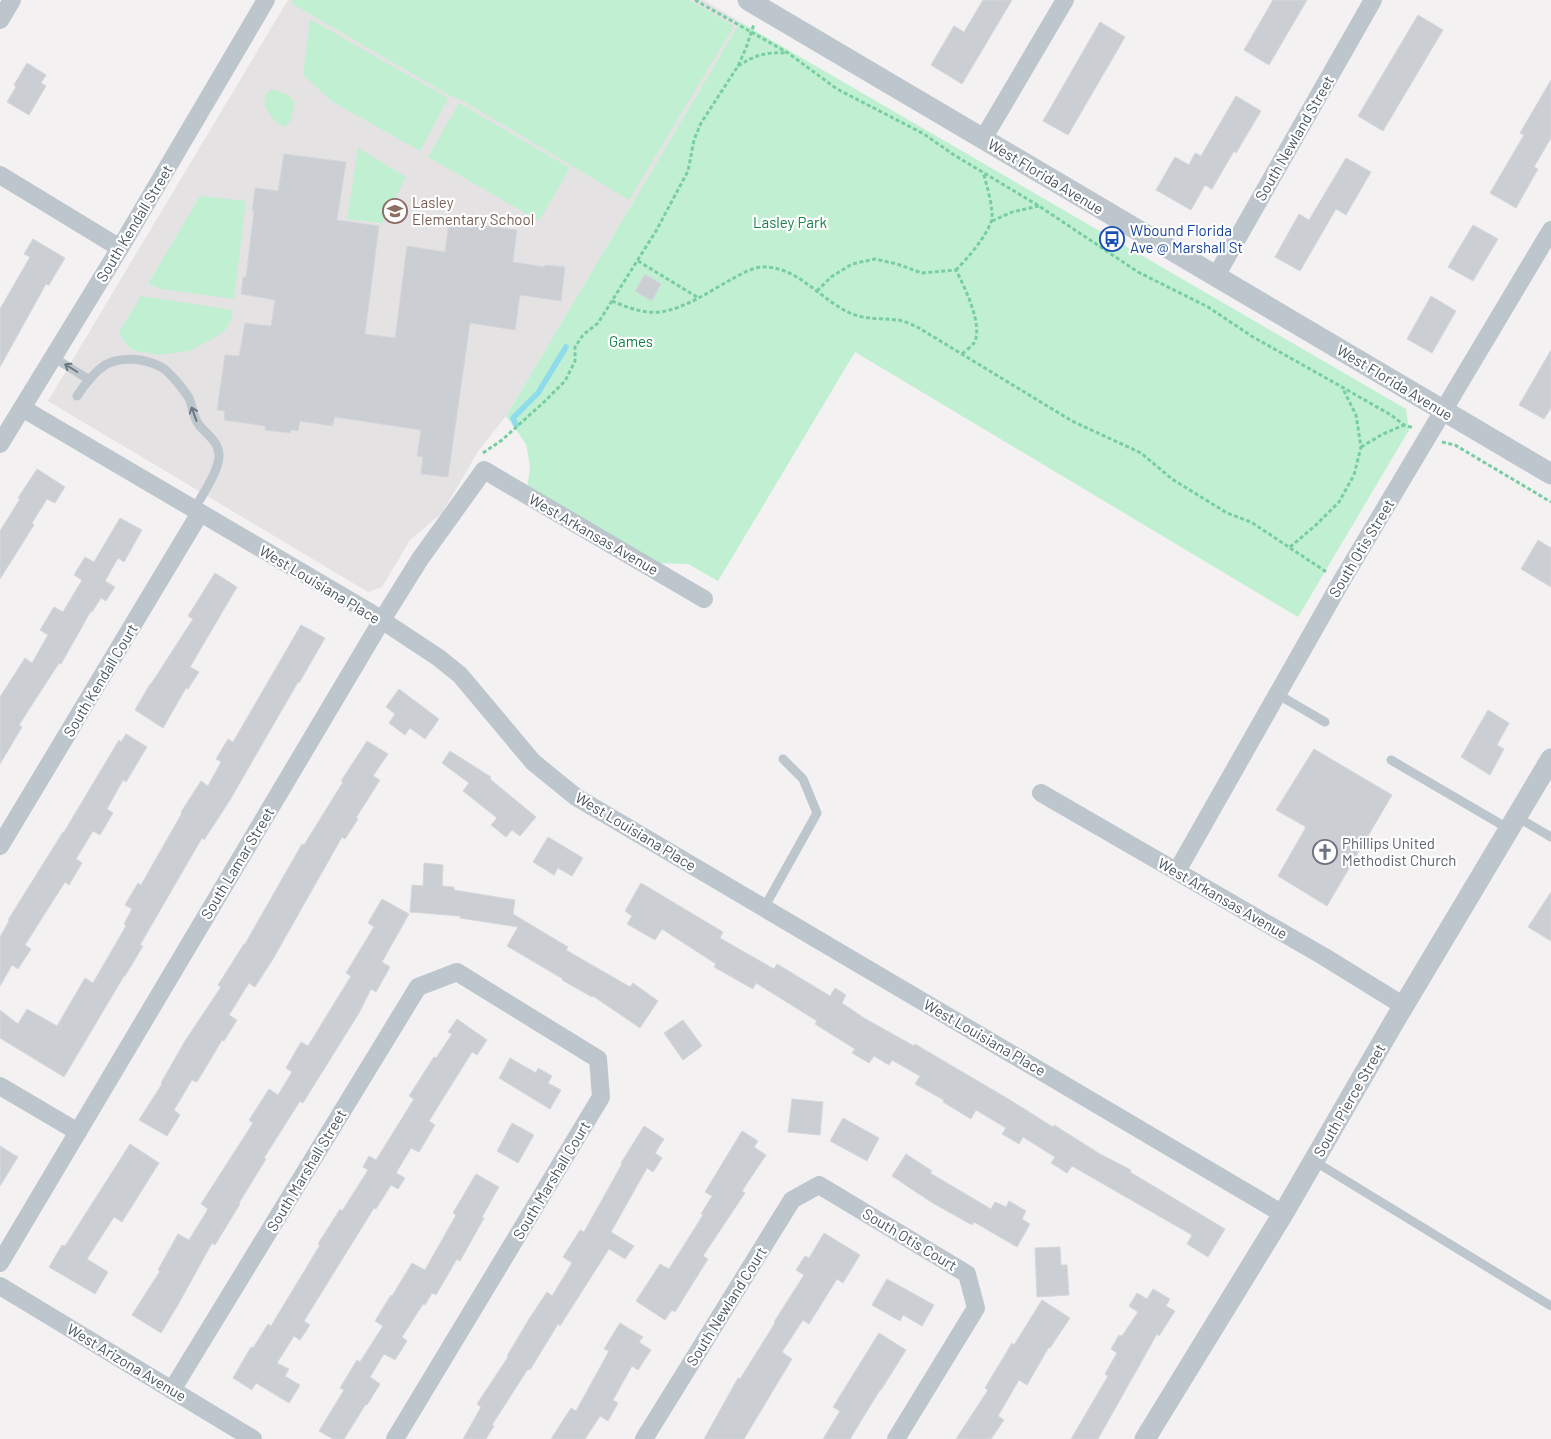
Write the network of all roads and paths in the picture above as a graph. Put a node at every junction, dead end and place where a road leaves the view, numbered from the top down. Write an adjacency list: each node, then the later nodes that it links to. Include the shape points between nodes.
1 (12, 0): 7 (street)
2 (266, 0): 17 (street, South Kendall Street)
3 (695, 0): 8 (path)
4 (1065, 0): 11 (street)
5 (1373, 0): 20 (street, South Newland Street)
6 (751, 1): 11 (street, West Florida Avenue)
7 (0, 20)
8 (751, 31): 9 (path); 10 (path)
9 (788, 53): 10 (path, via 754,56); 12 (path, via 837,89 924,134)
10 (738, 66): 18 (path, via 701,123 688,171)
11 (983, 138): 20 (street, West Florida Avenue)
12 (982, 172): 14 (path); 15 (path, via 990,197)
13 (0, 175): 17 (street)
14 (1039, 206): 15 (path); 26 (path, via 1138,272 1208,307 1252,337)
15 (992, 221): 19 (path)
16 (1551, 230): 29 (street, South Otis Street)
17 (120, 248): 24 (street, South Kendall Street)
18 (638, 261): 22 (path); 22 (path, via 612,301 650,312 673,310)
19 (956, 270): 21 (path, via 922,272 875,259 852,264 831,277); 23 (path, via 976,327 974,343)
20 (1216, 276): 29 (street, West Florida Avenue)
21 (817, 291): 22 (path, via 783,271 763,267 744,272); 23 (path, via 850,313 913,325)
22 (698, 297)
23 (962, 354): 38 (path, via 1072,421 1141,453 1172,479)
24 (53, 357): 25 (lane, one-way to 24); 28 (street, South Kendall Street)
25 (88, 379): 27 (lane); 37 (lane, one-way to 25, via 219,455 214,439 197,422 188,398 176,382 162,368 144,360 125,359 107,364)
26 (1342, 386): 30 (path); 33 (path, via 1356,415)
27 (77, 396)
28 (22, 408): 32 (street, South Kendall Street); 37 (street, West Louisiana Place)
29 (1443, 410): 31 (street, South Otis Street); 35 (street, West Florida Avenue)
30 (1404, 425): 31 (path); 33 (path)
31 (1421, 432): 36 (path, via 1455,445); 42 (street, South Otis Street)
32 (0, 444)
33 (1361, 447): 38 (path, via 1354,475 1339,502)
34 (484, 470): 40 (street, West Arkansas Avenue); 41 (street, South Lamar Street, via 420,559)
35 (1551, 474)
36 (1551, 502)
37 (197, 511): 41 (street, West Louisiana Place); 50 (street, South Kendall Court)
38 (1290, 547): 39 (path)
39 (1328, 573)
40 (704, 599)
41 (382, 620): 52 (street, West Louisiana Place, via 460,675 533,762 576,797); 56 (street, South Lamar Street)
42 (1277, 694): 43 (lane); 51 (street, South Otis Street)
43 (1324, 722)
44 (783, 758): 52 (lane, via 803,778 817,813)
45 (1551, 759): 48 (street, South Pierce Street)
46 (1391, 760): 48 (lane)
47 (1041, 793): 51 (street, West Arkansas Avenue)
48 (1513, 823): 49 (lane); 54 (street, South Pierce Street)
49 (1551, 837)
50 (0, 846)
51 (1177, 870): 54 (street, West Arkansas Avenue)
52 (764, 908): 59 (street, West Louisiana Place)
53 (457, 972): 63 (street, South Marshall Street, via 418,987); 65 (street, South Marshall Court, via 598,1059 601,1097)
54 (1404, 1006): 57 (street, South Pierce Street)
55 (0, 1086): 56 (street)
56 (78, 1132): 60 (street, South Lamar Street)
57 (1314, 1161): 59 (street, South Pierce Street); 62 (lane)
58 (819, 1185): 66 (street, South Newland Court, via 792,1200); 67 (street, South Otis Court, via 967,1274 976,1308)
59 (1283, 1214): 68 (street, South Pierce Street)
60 (0, 1263)
61 (0, 1286): 63 (street, West Arizona Avenue)
62 (1551, 1306)
63 (172, 1390): 64 (street, West Arizona Avenue)
64 (253, 1439)
65 (395, 1439)
66 (644, 1439)
67 (896, 1439)
68 (1145, 1439)

